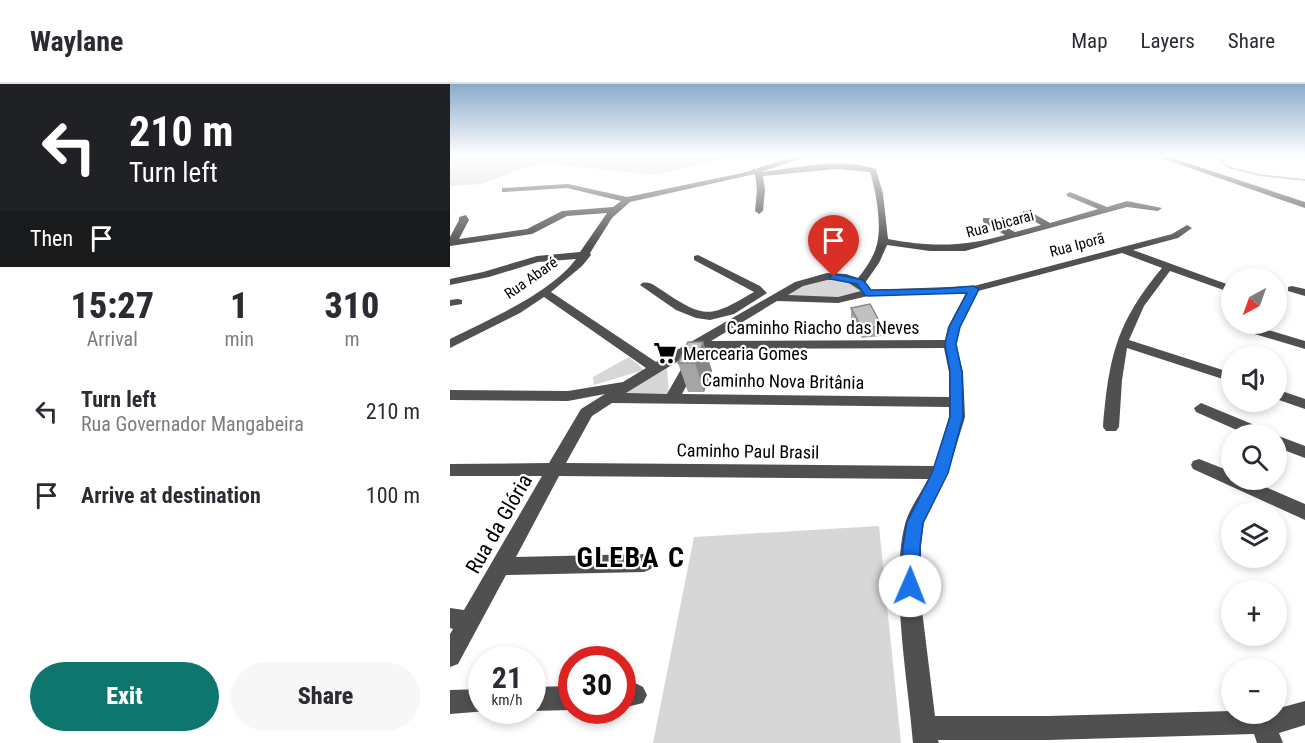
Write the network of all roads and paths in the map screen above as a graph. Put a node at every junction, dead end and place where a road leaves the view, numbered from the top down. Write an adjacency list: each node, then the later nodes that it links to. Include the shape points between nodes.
1 (694, 186): 7 (street, Rua Abaré)
2 (760, 186): 12 (street)
3 (877, 186): 19 (street)
4 (1248, 186): 8 (street)
5 (505, 190): 7 (street, via 568,186)
6 (1070, 194): 11 (street)
7 (627, 200): 10 (street, Rua Abaré)
8 (1305, 205)
9 (1158, 208): 11 (street, Rua Ibicarai, via 1133,204)
10 (614, 210): 20 (street, via 565,213 529,232); 22 (street, Rua Abaré)
11 (1106, 210): 16 (street, Rua Ibicarai)
12 (759, 211)
13 (1026, 213): 16 (street)
14 (463, 217): 20 (street, via 461,230)
15 (986, 220): 18 (street)
16 (1049, 226): 18 (street, Rua Ibicarai)
17 (1187, 228): 21 (street, Rua Iporã, via 1175,236)
18 (1014, 236): 19 (street, Rua Ibicarai, via 957,250)
19 (883, 241): 26 (street)
20 (450, 243)
21 (1120, 249): 24 (street); 29 (street, Rua Iporã)
22 (586, 255): 25 (street, via 537,259); 31 (street, Rua Abaré)
23 (698, 258): 35 (street, via 760,291)
24 (1167, 268): 28 (street); 38 (street, via 1137,308)
25 (450, 282)
26 (860, 282): 32 (street); 34 (street, via 842,277 819,278)
27 (646, 285): 35 (street, via 701,315 718,316)
28 (1221, 286)
29 (974, 289): 32 (street, Rua Iporã); 40 (street, via 954,327)
30 (1292, 289): 33 (street)
31 (544, 292): 39 (street, Rua Abaré); 43 (street)
32 (868, 293): 34 (street, Rua Iporã, via 845,300)
33 (1305, 293)
34 (776, 298): 36 (street)
35 (737, 306): 36 (street)
36 (750, 312): 41 (street)
37 (1269, 334): 42 (street)
38 (1121, 342): 44 (street); 56 (street)
39 (450, 344)
40 (950, 344): 41 (street, Caminho Riacho das Neves); 51 (street)
41 (698, 345): 43 (street); 50 (street)
42 (1305, 345)
43 (655, 368): 45 (street)
44 (1221, 374)
45 (629, 384): 47 (street); 48 (street)
46 (450, 395): 47 (street)
47 (567, 396): 54 (street)
48 (607, 398): 50 (street, Caminho Nova Britânia); 54 (street)
49 (1287, 398): 52 (street)
50 (672, 400): 51 (street, Caminho Nova Britânia)
51 (958, 402): 62 (street)
52 (1305, 404)
53 (1201, 408): 55 (street)
54 (586, 413): 60 (street, Rua da Glória)
55 (1238, 424)
56 (1111, 427)
57 (1287, 445): 58 (street)
58 (1305, 452)
59 (1199, 465): 63 (street)
60 (556, 469): 61 (street, Caminho Paul Brasil); 62 (street, Caminho Paul Brasil); 67 (street, Rua da Glória)
61 (450, 470)
62 (940, 473): 74 (street, via 915,522 911,546 911,602)
63 (1221, 475)
64 (1255, 490): 65 (street)
65 (1305, 512)
66 (644, 563): 67 (street)
67 (501, 566): 68 (street, Rua da Glória)
68 (460, 620): 69 (street, Rua da Glória)
69 (450, 656)
70 (468, 701): 71 (street)
71 (450, 702)
72 (1305, 713): 73 (street)
73 (1265, 732): 74 (street, via 1048,728)
74 (926, 736)

